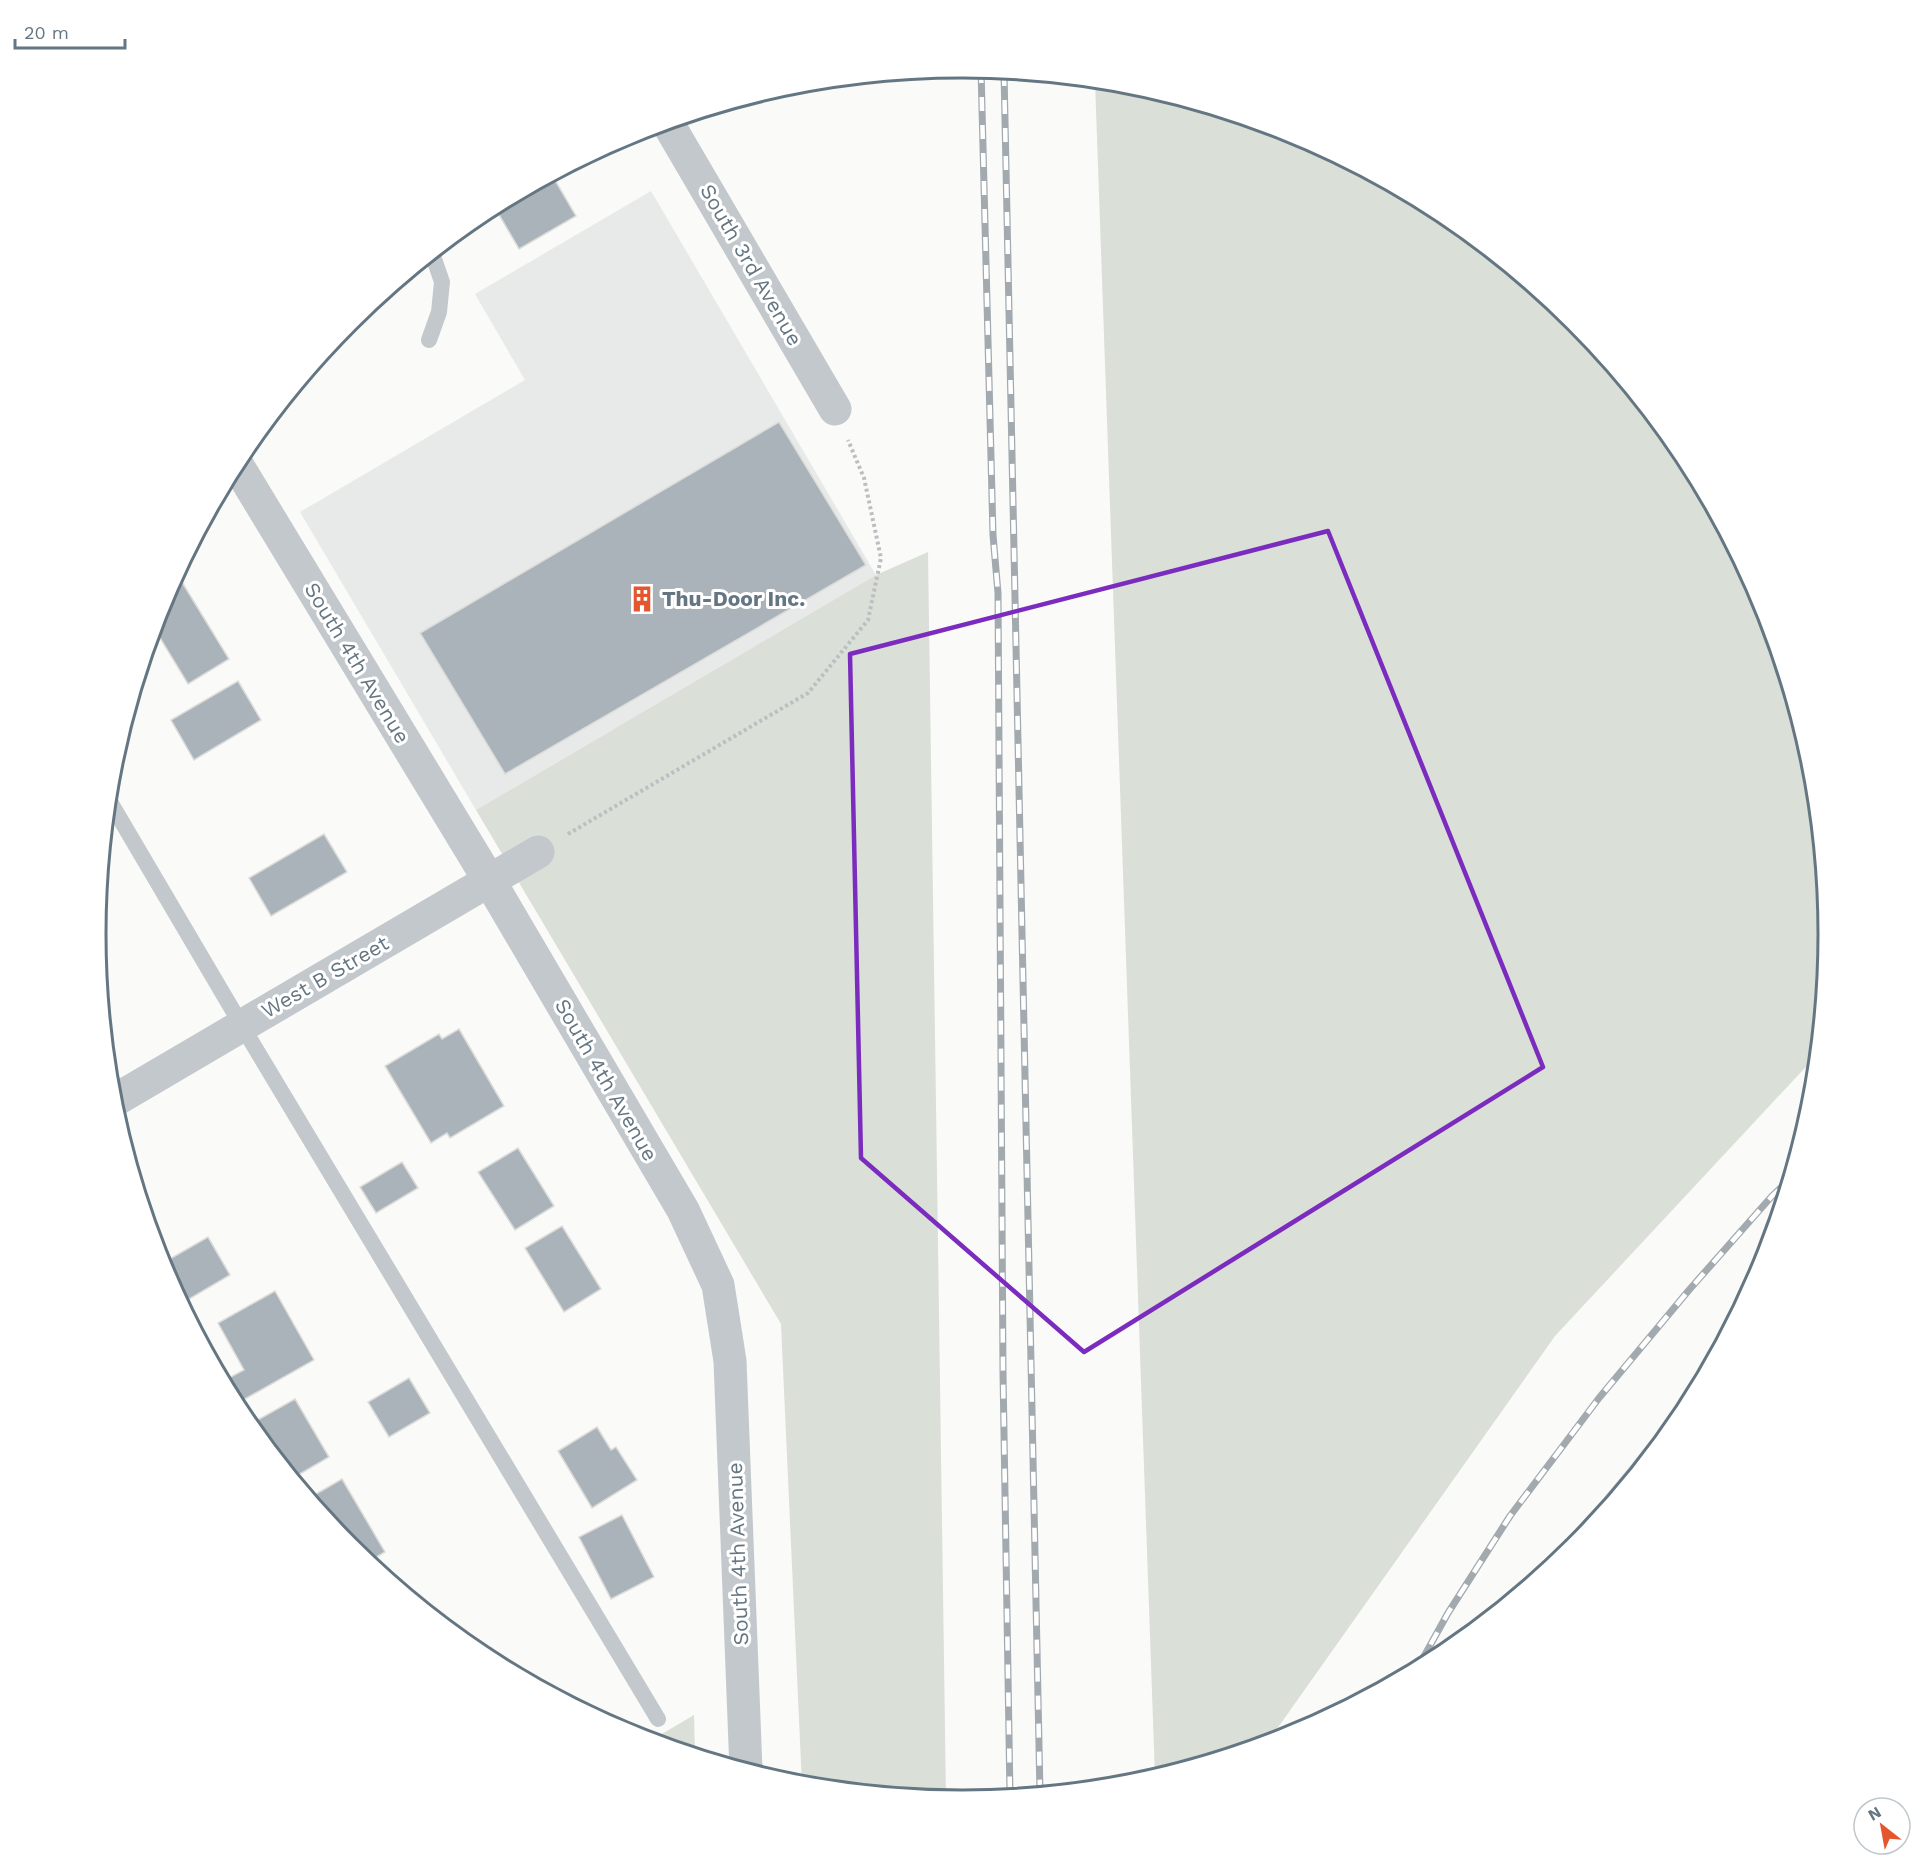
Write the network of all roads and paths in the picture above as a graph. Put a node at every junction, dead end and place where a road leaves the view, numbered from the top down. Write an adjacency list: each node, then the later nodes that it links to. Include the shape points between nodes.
1 (671, 129): 4 (street, South 3rd Avenue)
2 (435, 260): 3 (lane, via 442,282 439,312)
3 (429, 340)
4 (835, 408): 7 (path, via 864,478 881,558 868,620 807,693)
5 (242, 472): 8 (street, South 4th Avenue)
6 (115, 810): 9 (lane)
7 (538, 852): 8 (street, West B Street)
8 (489, 880): 9 (street, West B Street); 12 (street, South 4th Avenue, via 683,1210 717,1285 730,1361)
9 (242, 1026): 10 (street, West B Street); 11 (lane)
10 (121, 1097)
11 (658, 1719)
12 (746, 1762)

